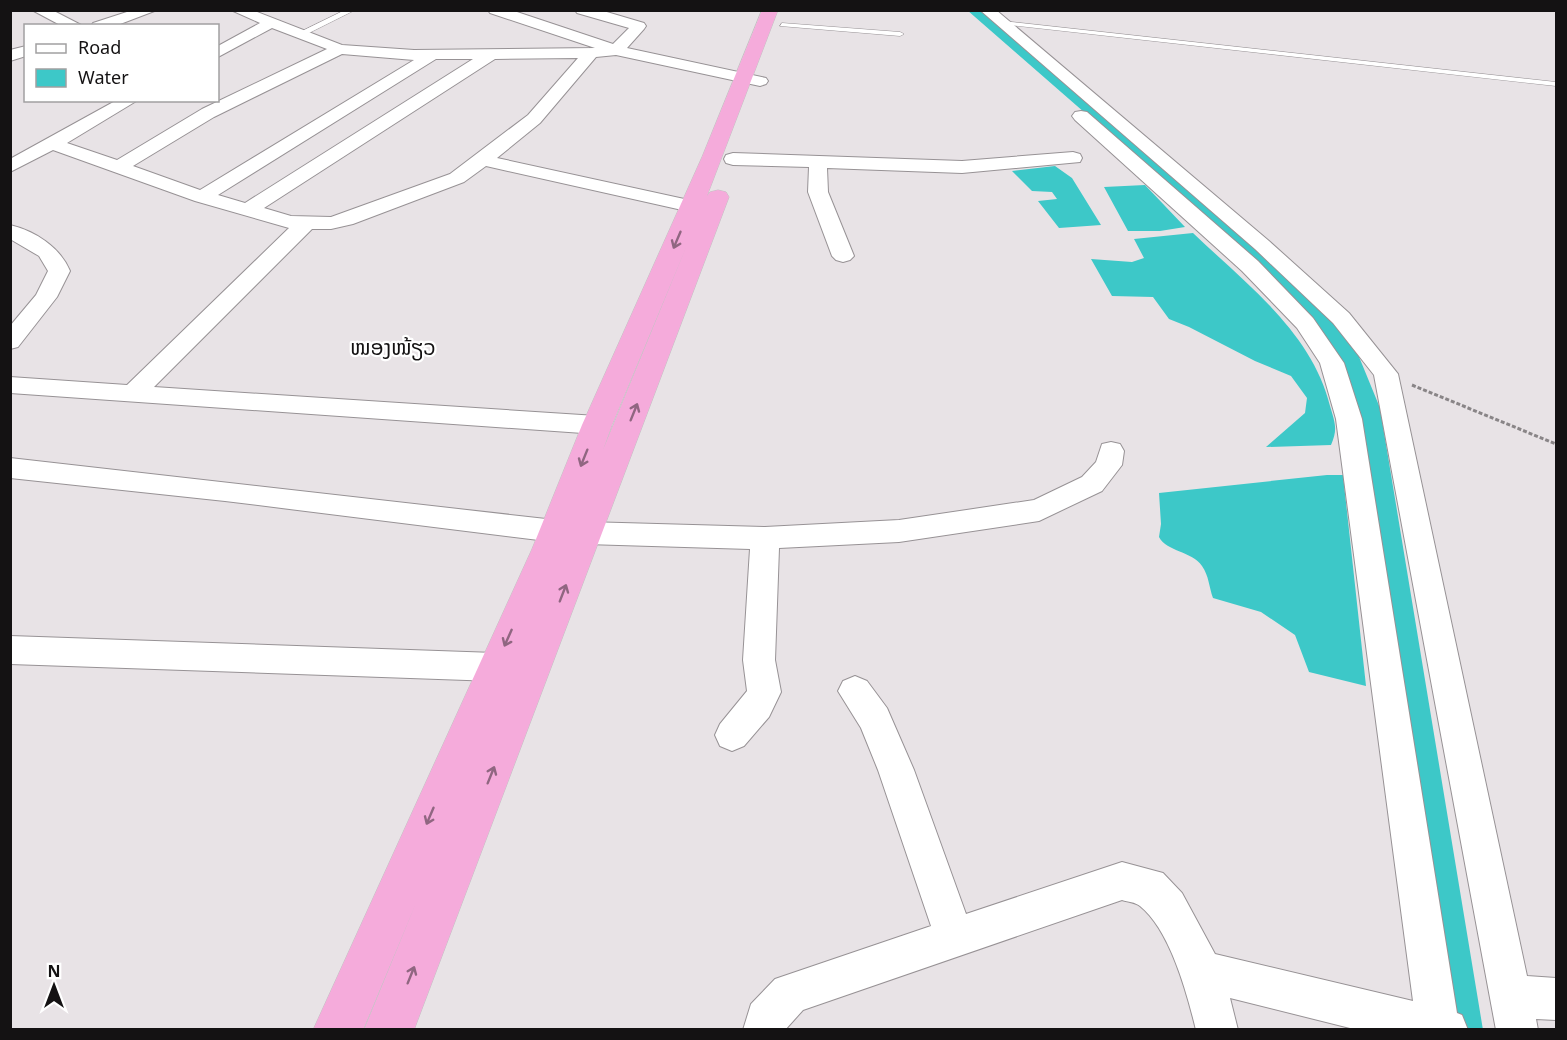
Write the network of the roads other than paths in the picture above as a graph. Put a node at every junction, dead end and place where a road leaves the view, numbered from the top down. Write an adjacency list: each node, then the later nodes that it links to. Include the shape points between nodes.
1 (39, 10): 11 (street)
2 (150, 10): 12 (street)
3 (238, 10): 10 (street)
4 (352, 10): 13 (lane)
5 (582, 10): 17 (street, via 639,26)
6 (963, 10): 53 (street, via 1251,266 1305,323 1332,363 1349,419)
7 (499, 11): 17 (street)
8 (779, 15): 14 (lane); 21 (highway)
9 (995, 17): 22 (lane); 52 (street, via 1333,309 1386,374)
10 (271, 23): 13 (street); 16 (street)
11 (71, 24)
12 (104, 24)
13 (300, 34): 15 (street)
14 (900, 34)
15 (340, 49): 20 (street); 30 (street, via 208,113)
16 (219, 50)
17 (616, 50): 18 (street); 21 (street)
18 (591, 52): 19 (street); 27 (street, via 534,119)
19 (492, 54): 20 (street); 33 (street)
20 (432, 55): 31 (street)
21 (751, 79): 26 (highway); 32 (highway)
22 (1557, 84)
23 (126, 102): 24 (street)
24 (53, 144): 29 (street); 30 (street)
25 (1073, 158): 28 (street, via 962,167)
26 (733, 159): 28 (street); 43 (highway, one-way to 26)
27 (483, 160): 32 (street); 34 (street, via 457,178 346,220)
28 (818, 163): 36 (street, via 818,192)
29 (10, 167)
30 (119, 167): 31 (street)
31 (202, 196): 33 (street)
32 (691, 206): 40 (highway, one-way to 40)
33 (248, 210): 34 (street)
34 (306, 223): 39 (street)
35 (10, 231): 37 (street, via 43,249 56,260 59,271 46,297)
36 (843, 256)
37 (10, 342)
38 (10, 385): 39 (street)
39 (132, 394): 40 (street)
40 (597, 425): 43 (highway, one-way to 43)
41 (1111, 451): 44 (street, via 1109,465 1092,484 1039,510 899,531)
42 (10, 468): 43 (street)
43 (571, 532): 44 (street); 46 (highway, one-way to 46); 55 (highway, one-way to 43)
44 (765, 538): 48 (street, via 759,660 764,692)
45 (10, 650): 46 (street)
46 (495, 666): 54 (highway, one-way to 54)
47 (855, 691): 49 (street, via 875,719 896,770)
48 (732, 735)
49 (955, 938): 50 (street, via 1122,881 1149,887 1168,907); 56 (street, via 790,994 766,1019)
50 (1202, 971): 53 (street); 57 (street)
51 (1557, 999): 52 (street)
52 (1513, 1013)
53 (1441, 1028)
54 (338, 1029)
55 (389, 1029)
56 (764, 1029)
57 (1217, 1029)

